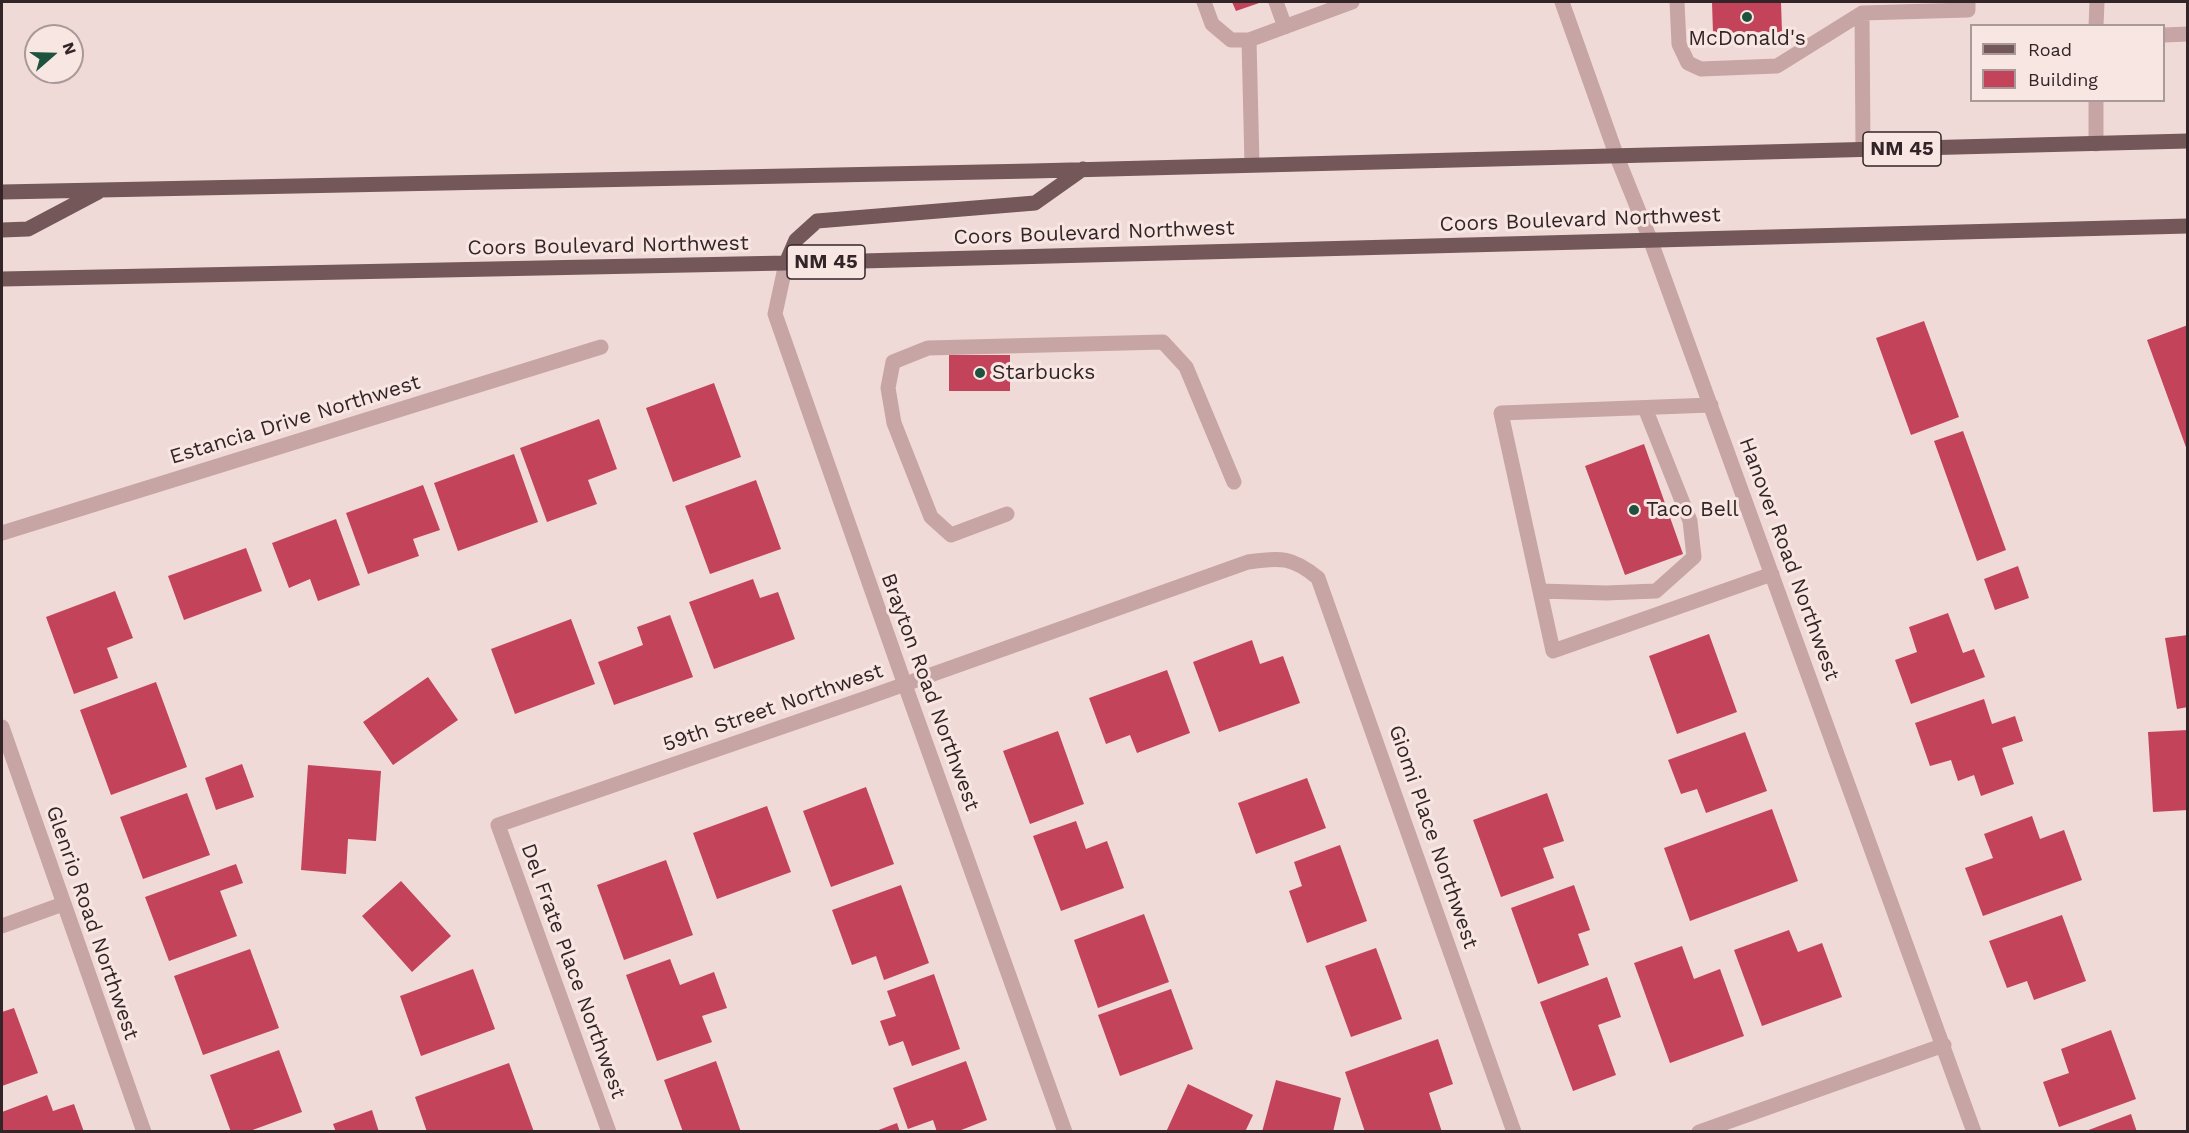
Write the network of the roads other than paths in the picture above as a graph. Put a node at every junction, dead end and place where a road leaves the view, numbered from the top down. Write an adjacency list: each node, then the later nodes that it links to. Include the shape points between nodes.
1 (1204, 2): 15 (street, via 1212,24 1219,30 1231,40)
2 (1276, 2): 12 (street)
3 (1352, 2): 8 (street)
4 (1562, 2): 20 (street, Hanover Road Northwest)
5 (1677, 2): 10 (street, via 1678,44 1688,63 1701,69 1776,66)
6 (1968, 2): 9 (street, via 1968,10)
7 (2097, 2): 11 (street)
8 (1330, 5): 12 (street)
9 (1883, 7): 10 (street)
10 (1862, 13): 19 (street)
11 (2096, 24)
12 (1285, 27): 15 (street)
13 (2187, 34): 14 (street)
14 (2165, 35)
15 (1249, 40): 21 (street)
16 (2096, 102): 18 (street)
17 (2187, 141): 18 (main road, NM 45)
18 (2096, 144): 19 (main road, NM 45)
19 (1863, 150): 20 (main road, NM 45)
20 (1617, 157): 21 (main road, NM 45); 27 (street, Hanover Road Northwest)
21 (1252, 164): 22 (main road, NM 45)
22 (1083, 169): 23 (main road, NM 45); 28 (main road, via 1035,204 817,221 796,240)
23 (101, 190): 24 (main road, NM 45); 26 (main road, via 28,229)
24 (2, 192)
25 (2187, 226): 27 (main road, Coors Boulevard Northwest / NM 45)
26 (2, 230)
27 (1650, 239): 28 (main road, Coors Boulevard Northwest / NM 45); 31 (street, Hanover Road Northwest)
28 (786, 263): 29 (main road, Coors Boulevard Northwest / NM 45); 39 (street, Brayton Road Northwest, via 775,314)
29 (2, 279)
30 (601, 347): 35 (street, Estancia Drive Northwest)
31 (1711, 405): 32 (street); 37 (street, Hanover Road Northwest)
32 (1645, 408): 38 (street, via 1690,521 1694,557 1656,591); 38 (street, via 1501,413)
33 (1234, 482): 34 (street, via 1186,367 1163,342 928,348 893,362 888,388 894,423 931,517 951,535)
34 (1008, 514)
35 (2, 532)
36 (1301, 564): 39 (street, 59th Street Northwest, via 1272,558 1248,562); 48 (street, Giomi Place Northwest, via 1318,578 1328,602)
37 (1772, 574): 38 (street, via 1554,651); 44 (street, Hanover Road Northwest)
38 (1540, 591)
39 (905, 685): 41 (street, 59th Street Northwest); 47 (street, Brayton Road Northwest)
40 (2, 728): 42 (street, Glenrio Road Northwest)
41 (498, 825): 46 (street, Del Frate Place Northwest)
42 (63, 904): 43 (street); 45 (street, Glenrio Road Northwest)
43 (2, 926)
44 (1944, 1045): 49 (street); 50 (street, Hanover Road Northwest)
45 (144, 1131)
46 (609, 1131)
47 (1065, 1131)
48 (1515, 1131)
49 (1699, 1131)
50 (1974, 1131)

